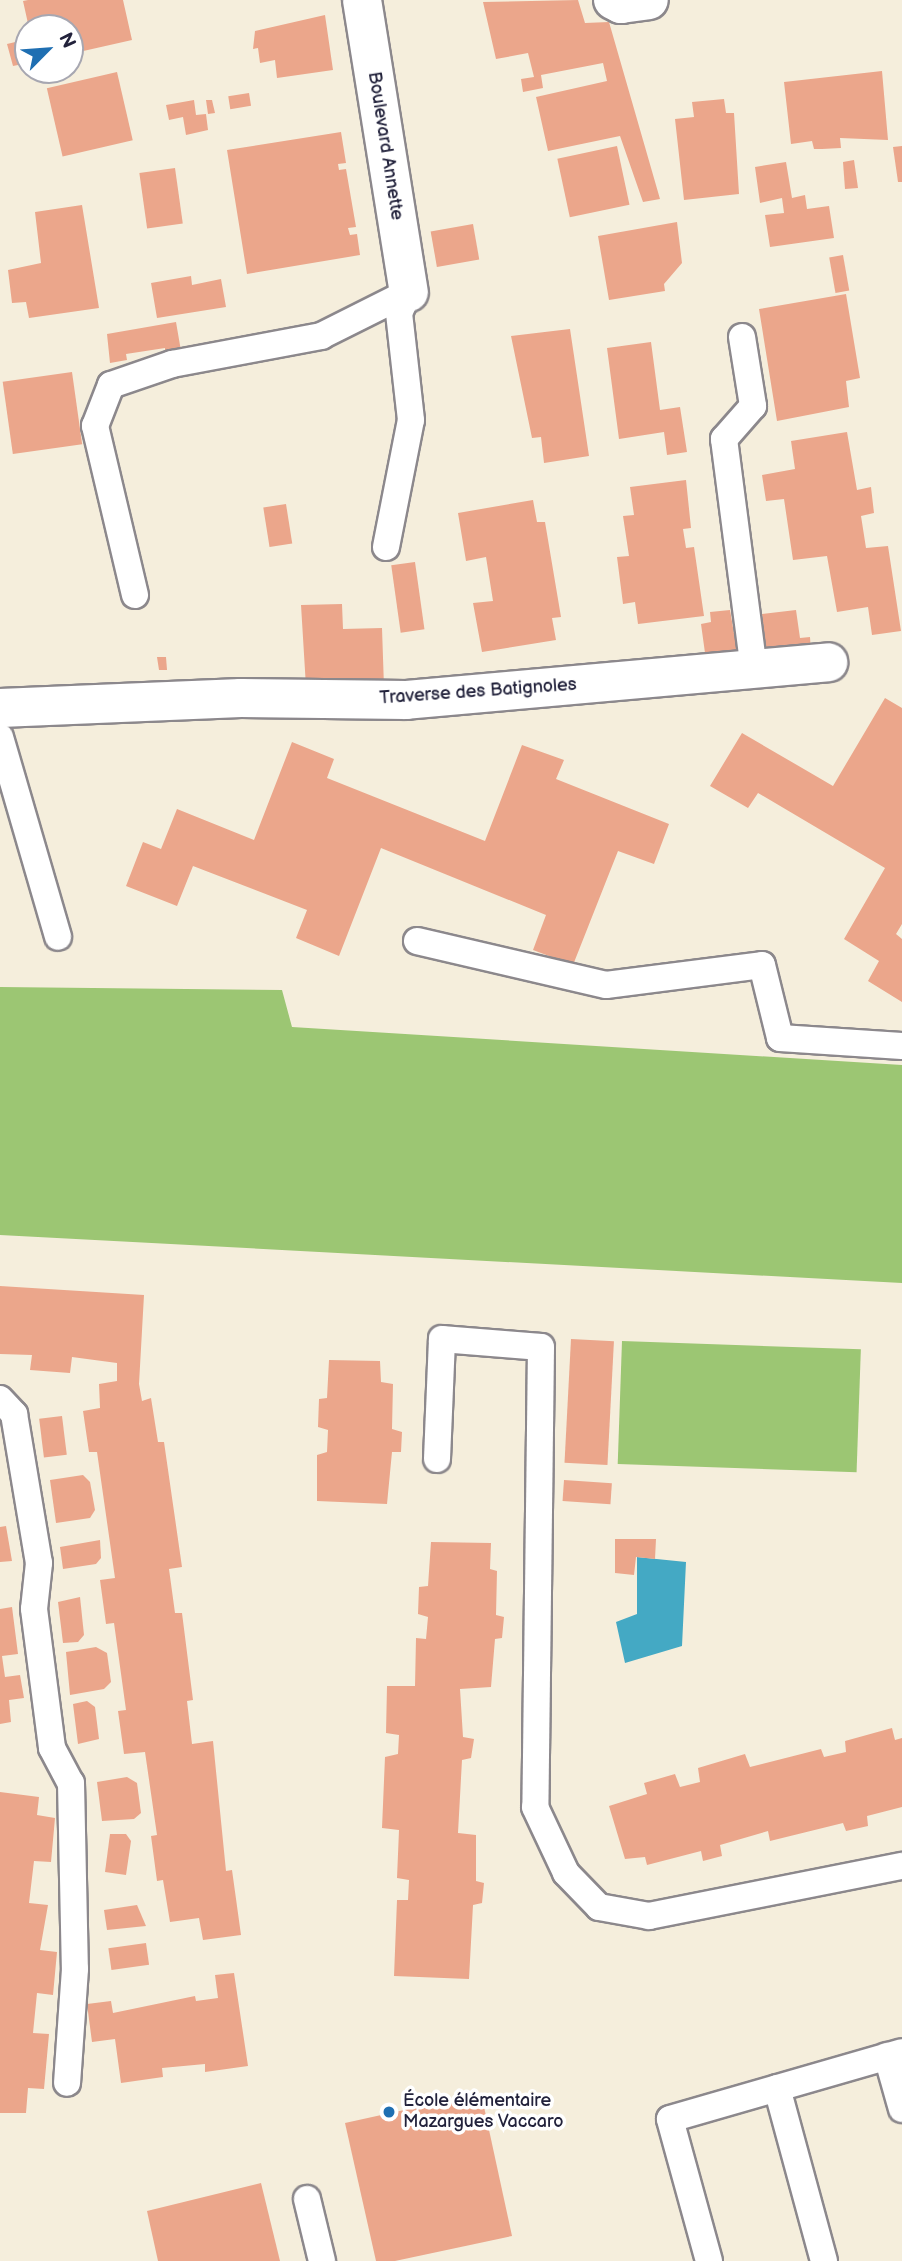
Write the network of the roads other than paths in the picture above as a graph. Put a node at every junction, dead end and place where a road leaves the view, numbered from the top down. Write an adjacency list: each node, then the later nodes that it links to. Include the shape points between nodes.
1 (362, 0): 4 (street, Boulevard Annette)
2 (613, 0): 3 (street, via 621,4)
3 (649, 0)
4 (409, 292): 6 (lane, via 399,313 411,420); 7 (lane, via 321,336 172,364 111,385 95,426)
5 (742, 337): 9 (lane, via 753,406 724,439)
6 (386, 547)
7 (135, 596)
8 (828, 662): 9 (street, Traverse des Batignoles)
9 (754, 669): 10 (street, Traverse des Batignoles, via 407,700 241,698)
10 (0, 708)
11 (0, 737): 12 (lane)
12 (58, 937)
13 (417, 941): 14 (lane, via 606,985 762,965 780,1038)
14 (902, 1046)
15 (0, 1399): 19 (lane, via 15,1414 38,1563 34,1609 52,1748 71,1783 75,1969)
16 (437, 1459): 17 (lane, via 442,1339 541,1347 535,1807 566,1873 599,1907 649,1916)
17 (902, 1866)
18 (894, 2054): 20 (lane); 21 (lane)
19 (67, 2083)
20 (777, 2088): 24 (lane, via 670,2119); 25 (lane)
21 (902, 2109)
22 (307, 2199): 23 (lane)
23 (322, 2261)
24 (709, 2261)
25 (824, 2261)

